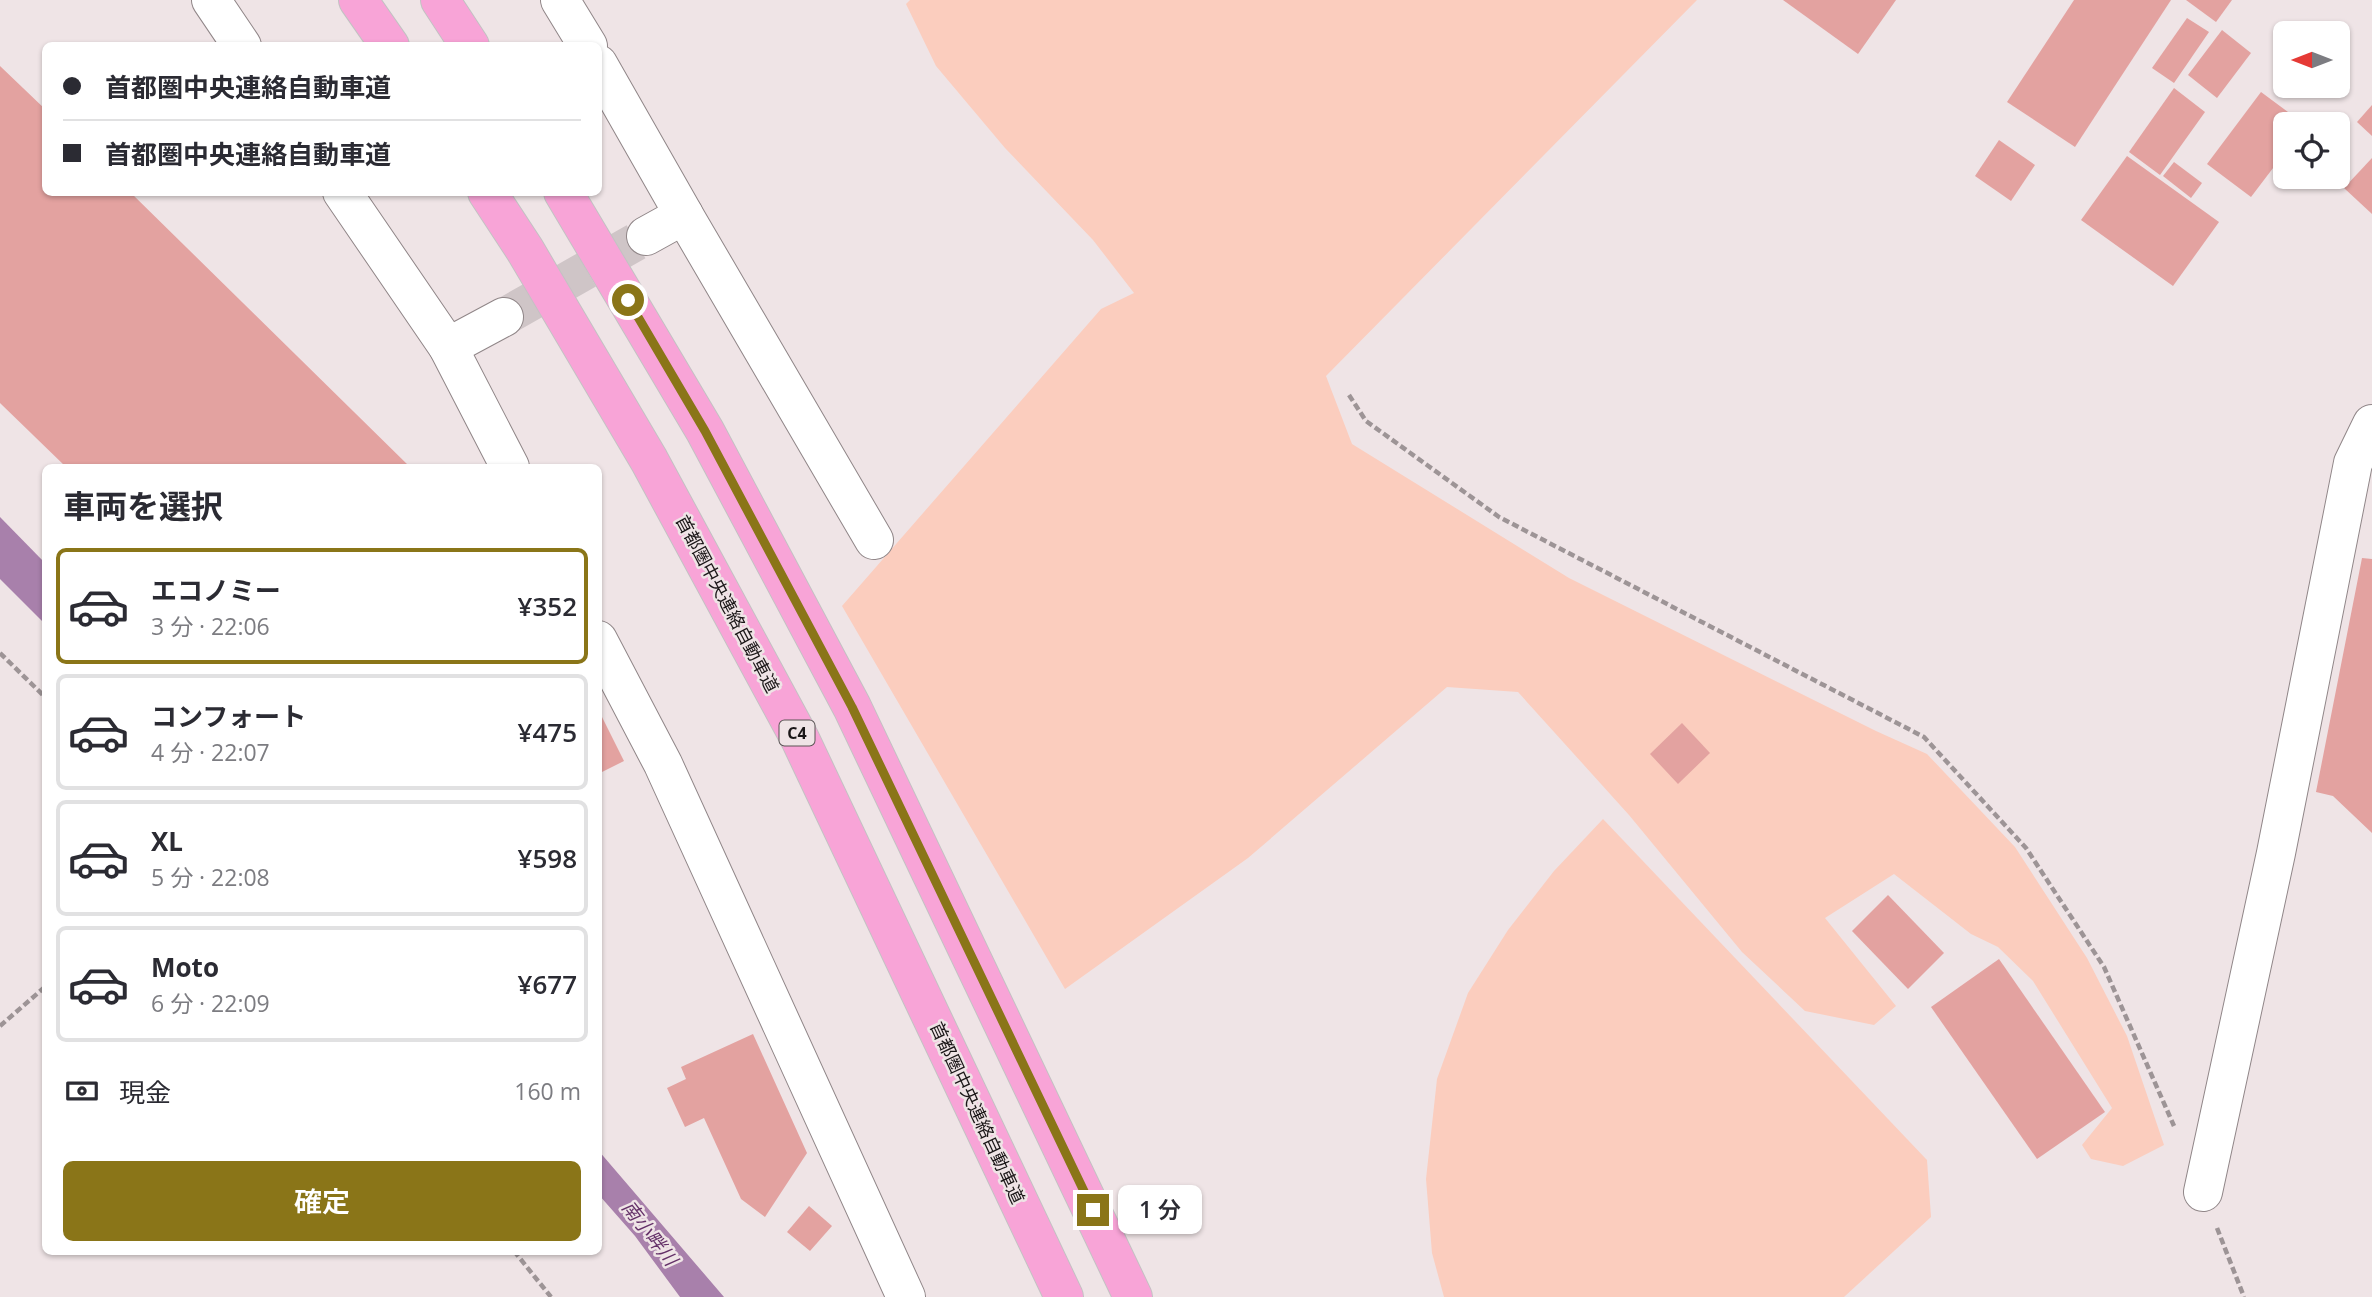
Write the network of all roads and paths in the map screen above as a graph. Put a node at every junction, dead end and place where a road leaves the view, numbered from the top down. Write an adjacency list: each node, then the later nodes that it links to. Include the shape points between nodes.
1 (211, 0): 5 (street)
2 (358, 0): 6 (highway)
3 (440, 0): 7 (highway)
4 (560, 0): 8 (street)
5 (239, 42)
6 (387, 42)
7 (467, 42)
8 (586, 42)
9 (602, 71): 13 (street)
10 (345, 196): 16 (street)
11 (490, 196): 31 (highway, 首都圏中央連絡自動車道 / C4, via 649,460 800,739)
12 (566, 196): 32 (highway, via 705,431 852,707)
13 (684, 215): 14 (street); 20 (street)
14 (646, 236)
15 (504, 317): 16 (street)
16 (447, 347): 19 (street)
17 (1349, 395): 26 (path, via 1366,421 1499,516 1924,737 2026,848 2104,967)
18 (2372, 424): 27 (street, via 2353,463)
19 (507, 464)
20 (874, 540)
21 (602, 648): 30 (street, via 663,764)
22 (0, 653): 23 (path)
23 (42, 694)
24 (42, 989): 25 (path)
25 (0, 1026)
26 (2175, 1129)
27 (2203, 1192): 33 (path)
28 (517, 1255): 29 (path)
29 (551, 1297)
30 (906, 1297)
31 (1064, 1297)
32 (1133, 1297)
33 (2244, 1297)

